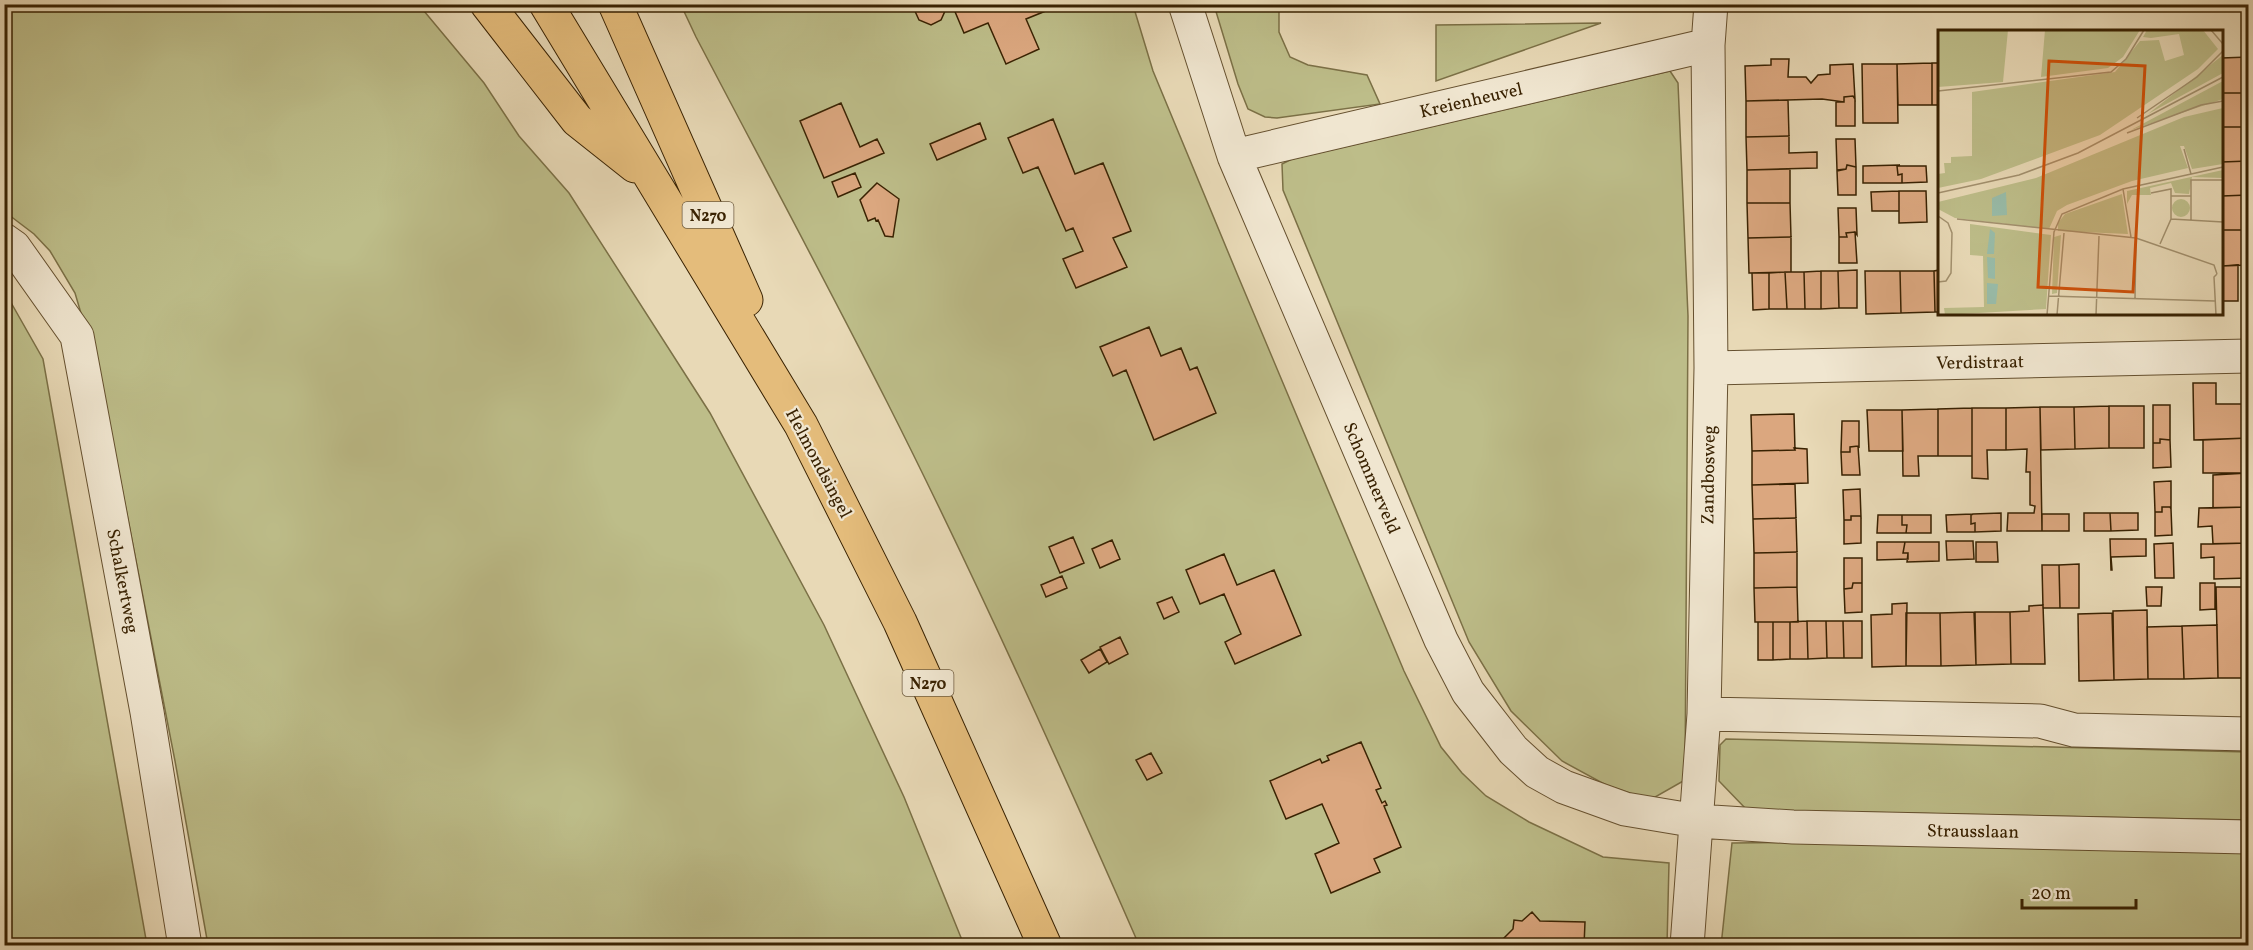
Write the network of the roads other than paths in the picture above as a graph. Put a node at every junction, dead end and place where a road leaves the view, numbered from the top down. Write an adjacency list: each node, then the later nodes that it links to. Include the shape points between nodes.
1 (487, 4): 8 (main road, N270, via 577,120)
2 (546, 4): 8 (main road, Helmondsingel / N270)
3 (615, 4): 12 (main road, N270)
4 (1185, 4): 7 (street, Schommerveld)
5 (1711, 4): 6 (street, Zandbosweg)
6 (1708, 45): 7 (street, Kreienheuvel); 11 (street, Zandbosweg)
7 (1234, 156): 15 (street, Schommerveld, via 1441,640 1468,692 1513,750 1538,772 1564,787 1625,809)
8 (652, 180): 12 (main road, Helmondsingel / N270)
9 (4, 240): 17 (street, Schalkertweg, via 14,247 77,336 147,712)
10 (2248, 356): 11 (street, Verdistraat)
11 (1710, 368): 13 (street, Zandbosweg)
12 (801, 425): 18 (main road, Helmondsingel / N270, via 900,621)
13 (1704, 714): 14 (street, via 2040,721 2074,730); 15 (street, Zandbosweg)
14 (2248, 734)
15 (1697, 821): 16 (street, Strausslaan, via 1793,827); 19 (street, Zandbosweg)
16 (2248, 837)
17 (184, 945)
18 (1046, 945)
19 (1687, 945)

